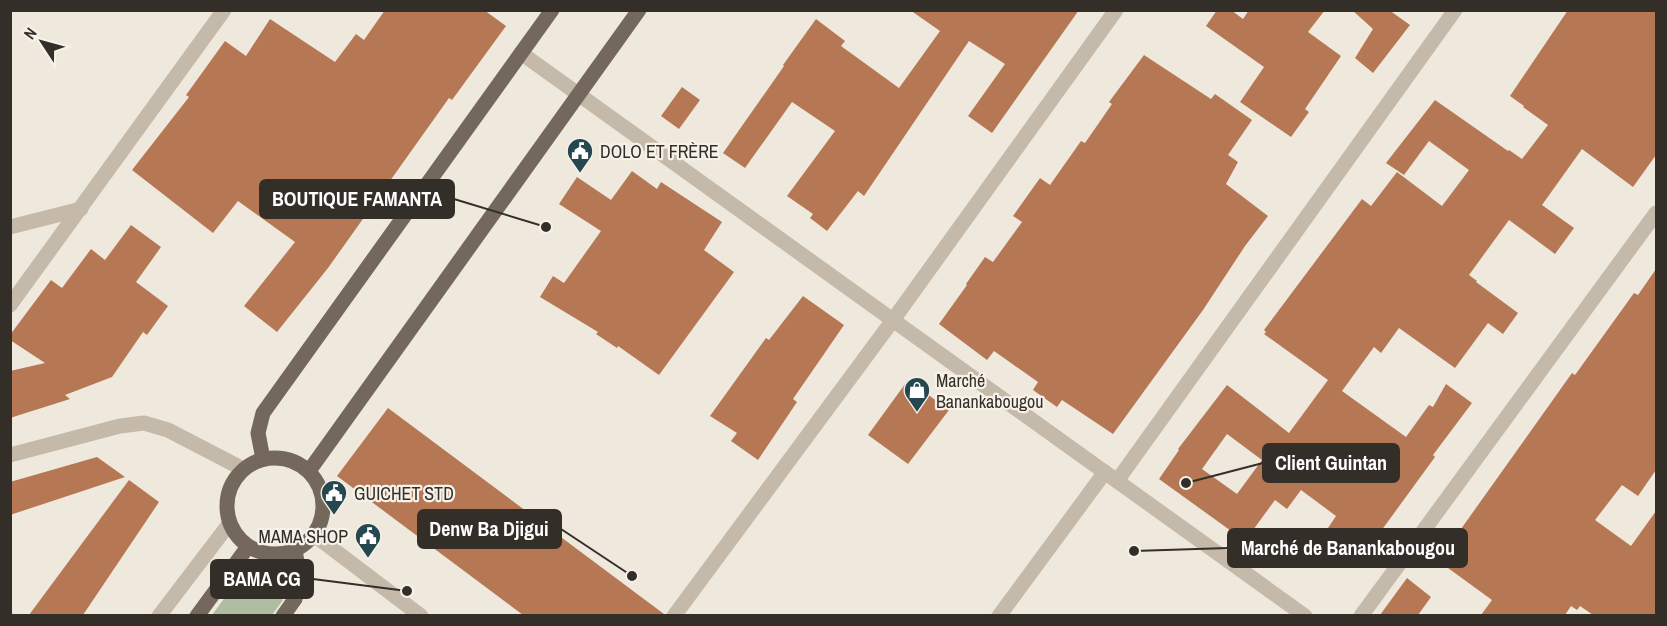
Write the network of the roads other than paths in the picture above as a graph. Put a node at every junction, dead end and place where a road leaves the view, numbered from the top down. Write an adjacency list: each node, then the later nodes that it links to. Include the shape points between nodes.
1 (224, 10): 8 (street)
2 (552, 10): 6 (main road)
3 (639, 10): 7 (main road)
4 (1116, 10): 12 (street)
5 (1455, 10): 17 (street)
6 (521, 54): 7 (street); 14 (main road, via 263,413 258,433)
7 (579, 95): 12 (street); 16 (main road)
8 (81, 209): 10 (street); 11 (street)
9 (1656, 213): 29 (street)
10 (10, 227)
11 (10, 305)
12 (893, 320): 17 (street); 26 (street)
13 (10, 455): 15 (street, via 144,423 168,430)
14 (262, 459): 15 (main road); 16 (main road, via 287,459)
15 (243, 469): 18 (main road, via 227,495)
16 (309, 471): 19 (main road, via 322,493 322,518)
17 (1111, 477): 27 (street); 28 (street)
18 (229, 524): 20 (main road); 22 (street)
19 (313, 534): 21 (main road); 25 (street)
20 (247, 548): 21 (main road, via 270,556); 23 (main road)
21 (295, 551): 24 (main road, via 300,577 295,599)
22 (159, 615)
23 (198, 615)
24 (283, 615)
25 (421, 615)
26 (674, 615)
27 (999, 615)
28 (1305, 615)
29 (1361, 615)

